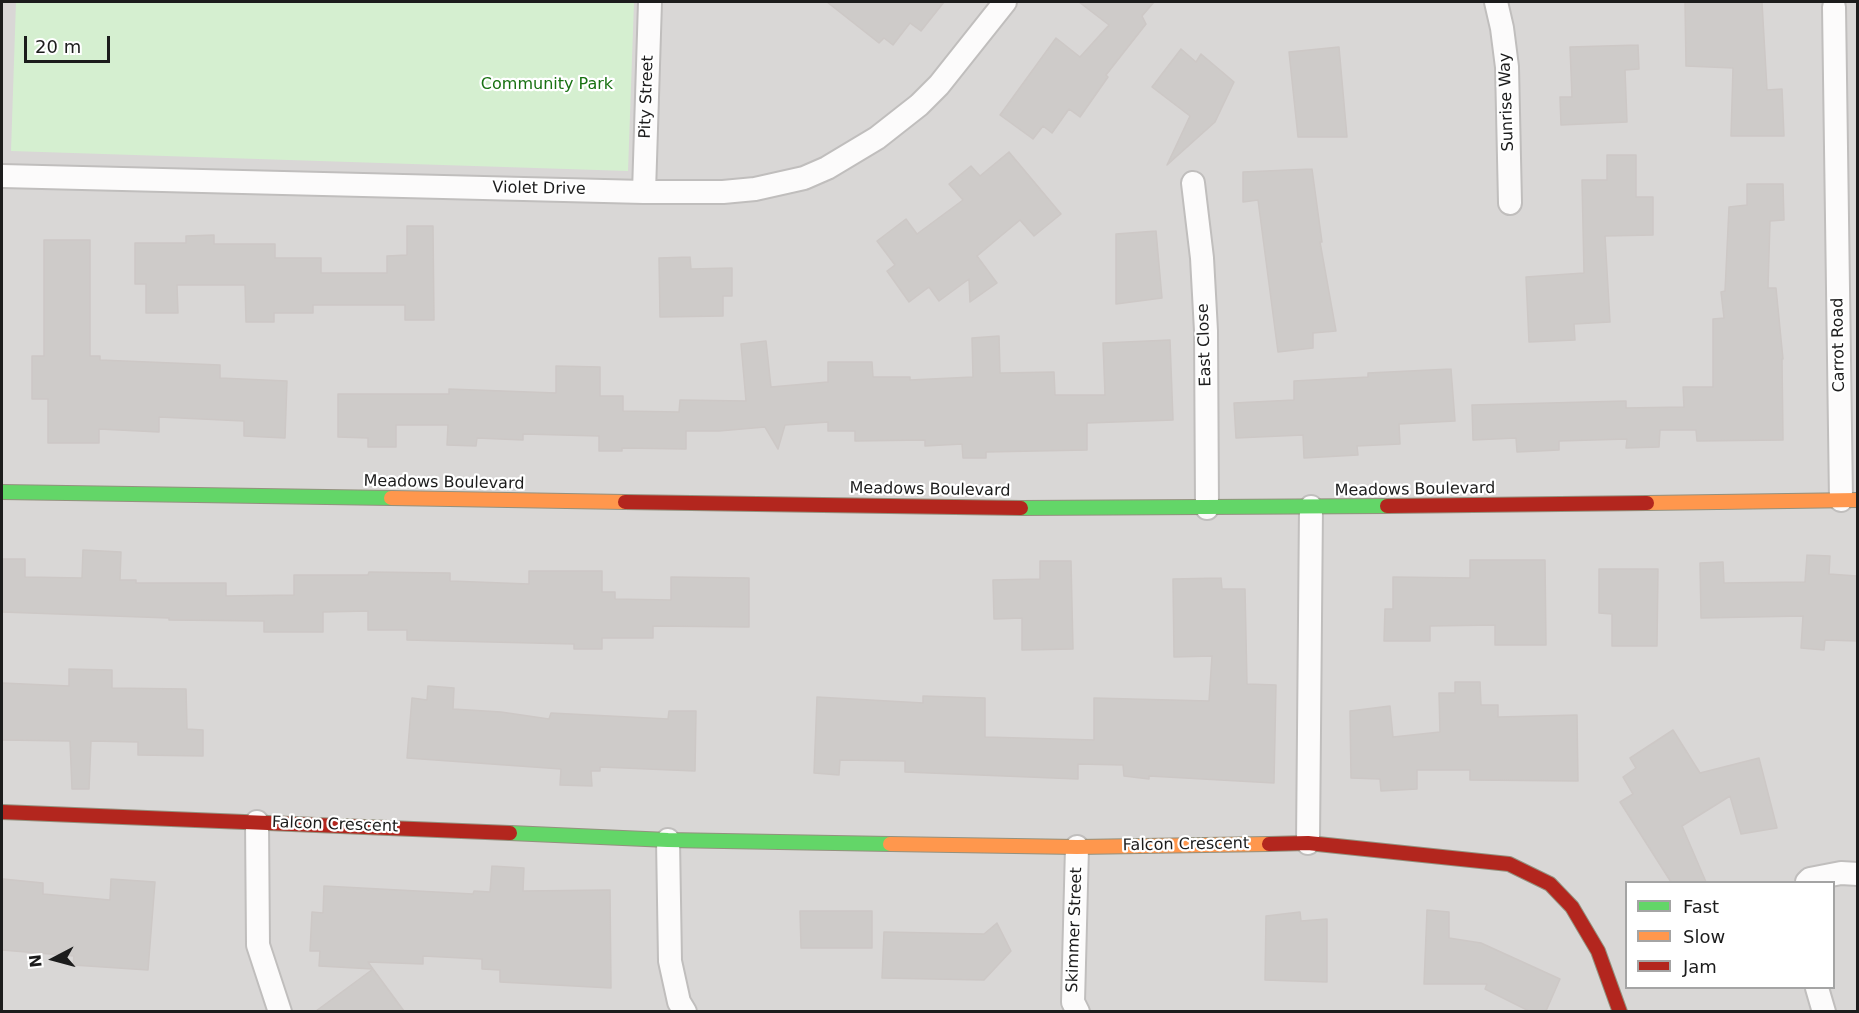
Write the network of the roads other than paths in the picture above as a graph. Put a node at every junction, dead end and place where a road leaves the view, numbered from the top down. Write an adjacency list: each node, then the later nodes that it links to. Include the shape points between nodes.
1 (650, 2): 8 (street, Pity Street)
2 (1005, 2): 8 (street, Violet Drive, via 939,86 919,105 878,138 827,168 804,178 755,189)
3 (1496, 2): 9 (street, Sunrise Way, via 1507,67)
4 (1834, 6): 7 (street, Carrot Road)
5 (2, 176): 8 (street, Violet Drive)
6 (1193, 183): 13 (street, East Close, via 1206,331)
7 (1847, 189): 11 (street, Carrot Road)
8 (644, 192)
9 (1510, 203)
10 (2, 492): 13 (street, Meadows Boulevard)
11 (1849, 500): 12 (street, Meadows Boulevard)
12 (1311, 507): 13 (street, Meadows Boulevard); 17 (street)
13 (1207, 508)
14 (2, 812): 15 (street, Falcon Crescent)
15 (257, 822): 16 (street, Falcon Crescent); 22 (street, via 258,945)
16 (668, 840): 18 (street, Falcon Crescent); 23 (street, via 669,961)
17 (1308, 843): 18 (street, Falcon Crescent); 25 (street, Falcon Crescent, via 1509,864 1550,884 1572,907 1598,951)
18 (1077, 847): 24 (street, Skimmer Street, via 1073,1002)
19 (1857, 874): 20 (street, via 1841,873)
20 (1808, 881)
21 (1818, 989): 26 (street)
22 (280, 1011)
23 (685, 1011)
24 (1078, 1011)
25 (1620, 1011)
26 (1824, 1011)

